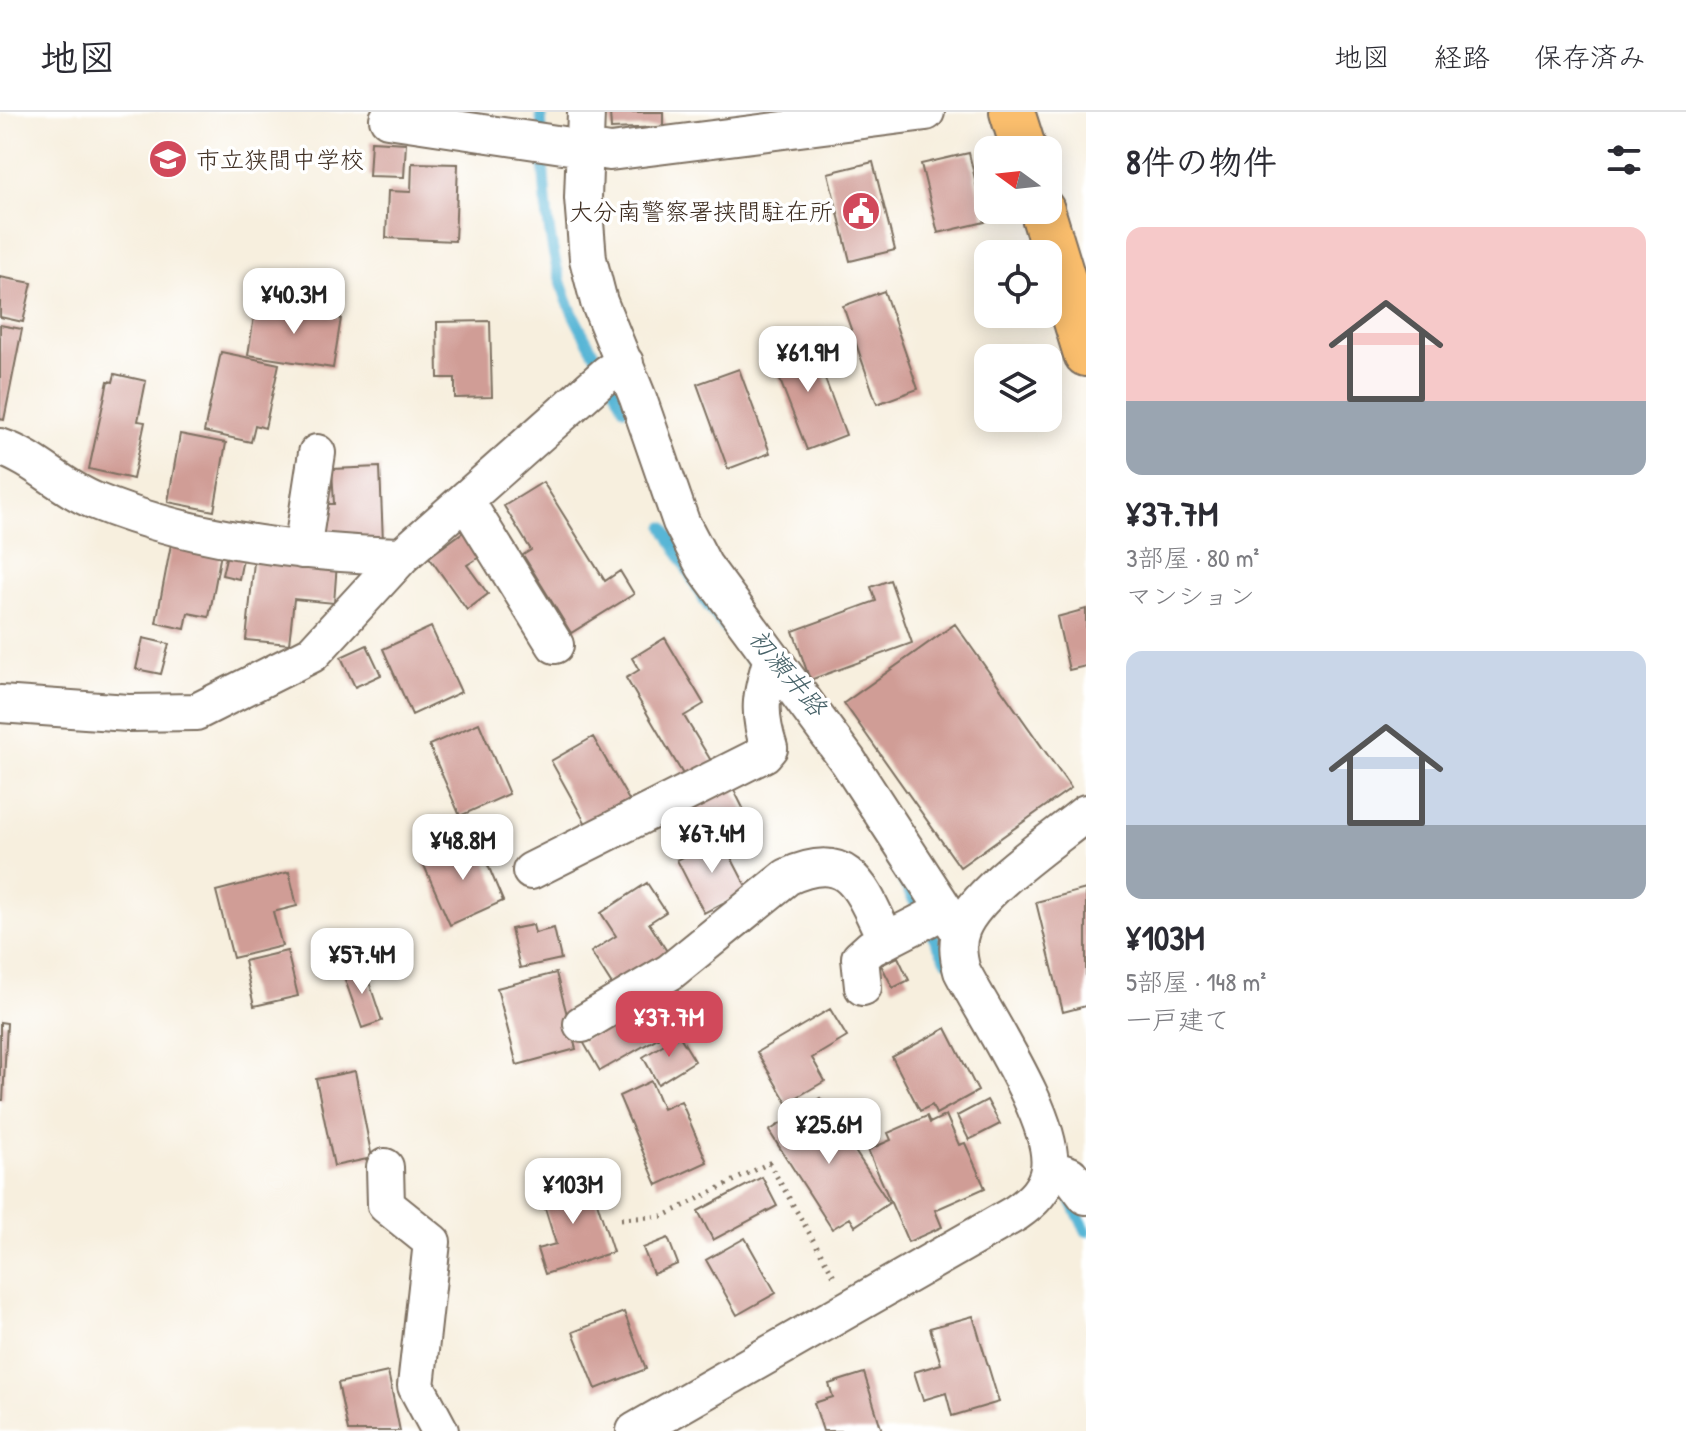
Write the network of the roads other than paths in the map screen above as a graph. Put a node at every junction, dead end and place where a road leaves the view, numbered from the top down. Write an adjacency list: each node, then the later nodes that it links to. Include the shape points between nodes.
1 (586, 112): 6 (street)
2 (926, 112): 6 (street, via 627,151)
3 (1012, 112): 5 (highway)
4 (388, 119): 6 (street)
5 (1020, 136)
6 (587, 150): 9 (street, via 583,221 588,259 599,302)
7 (1047, 224): 8 (highway)
8 (1083, 331)
9 (625, 363): 12 (street); 16 (street, via 694,550)
10 (0, 447): 13 (street, via 26,456 67,488 125,511)
11 (317, 453): 13 (street)
12 (465, 500): 14 (street); 15 (street)
13 (302, 550): 14 (street)
14 (402, 556): 17 (street, via 312,654 196,712)
15 (555, 645)
16 (772, 658): 19 (street, via 760,699 769,748 764,754); 20 (street, via 848,761)
17 (0, 704)
18 (1086, 813): 20 (street)
19 (531, 871)
20 (953, 922): 21 (street); 25 (street, via 962,971 1034,1108)
21 (886, 940): 22 (street, via 860,958); 23 (street, via 850,875 823,865 806,868 787,877 670,972)
22 (863, 987)
23 (582, 1024)
24 (385, 1167): 27 (street, via 386,1205 432,1242 416,1386)
25 (1049, 1168): 26 (street, via 1070,1175); 28 (street, via 1040,1191 1016,1213)
26 (1086, 1196)
27 (440, 1431)
28 (635, 1431)

